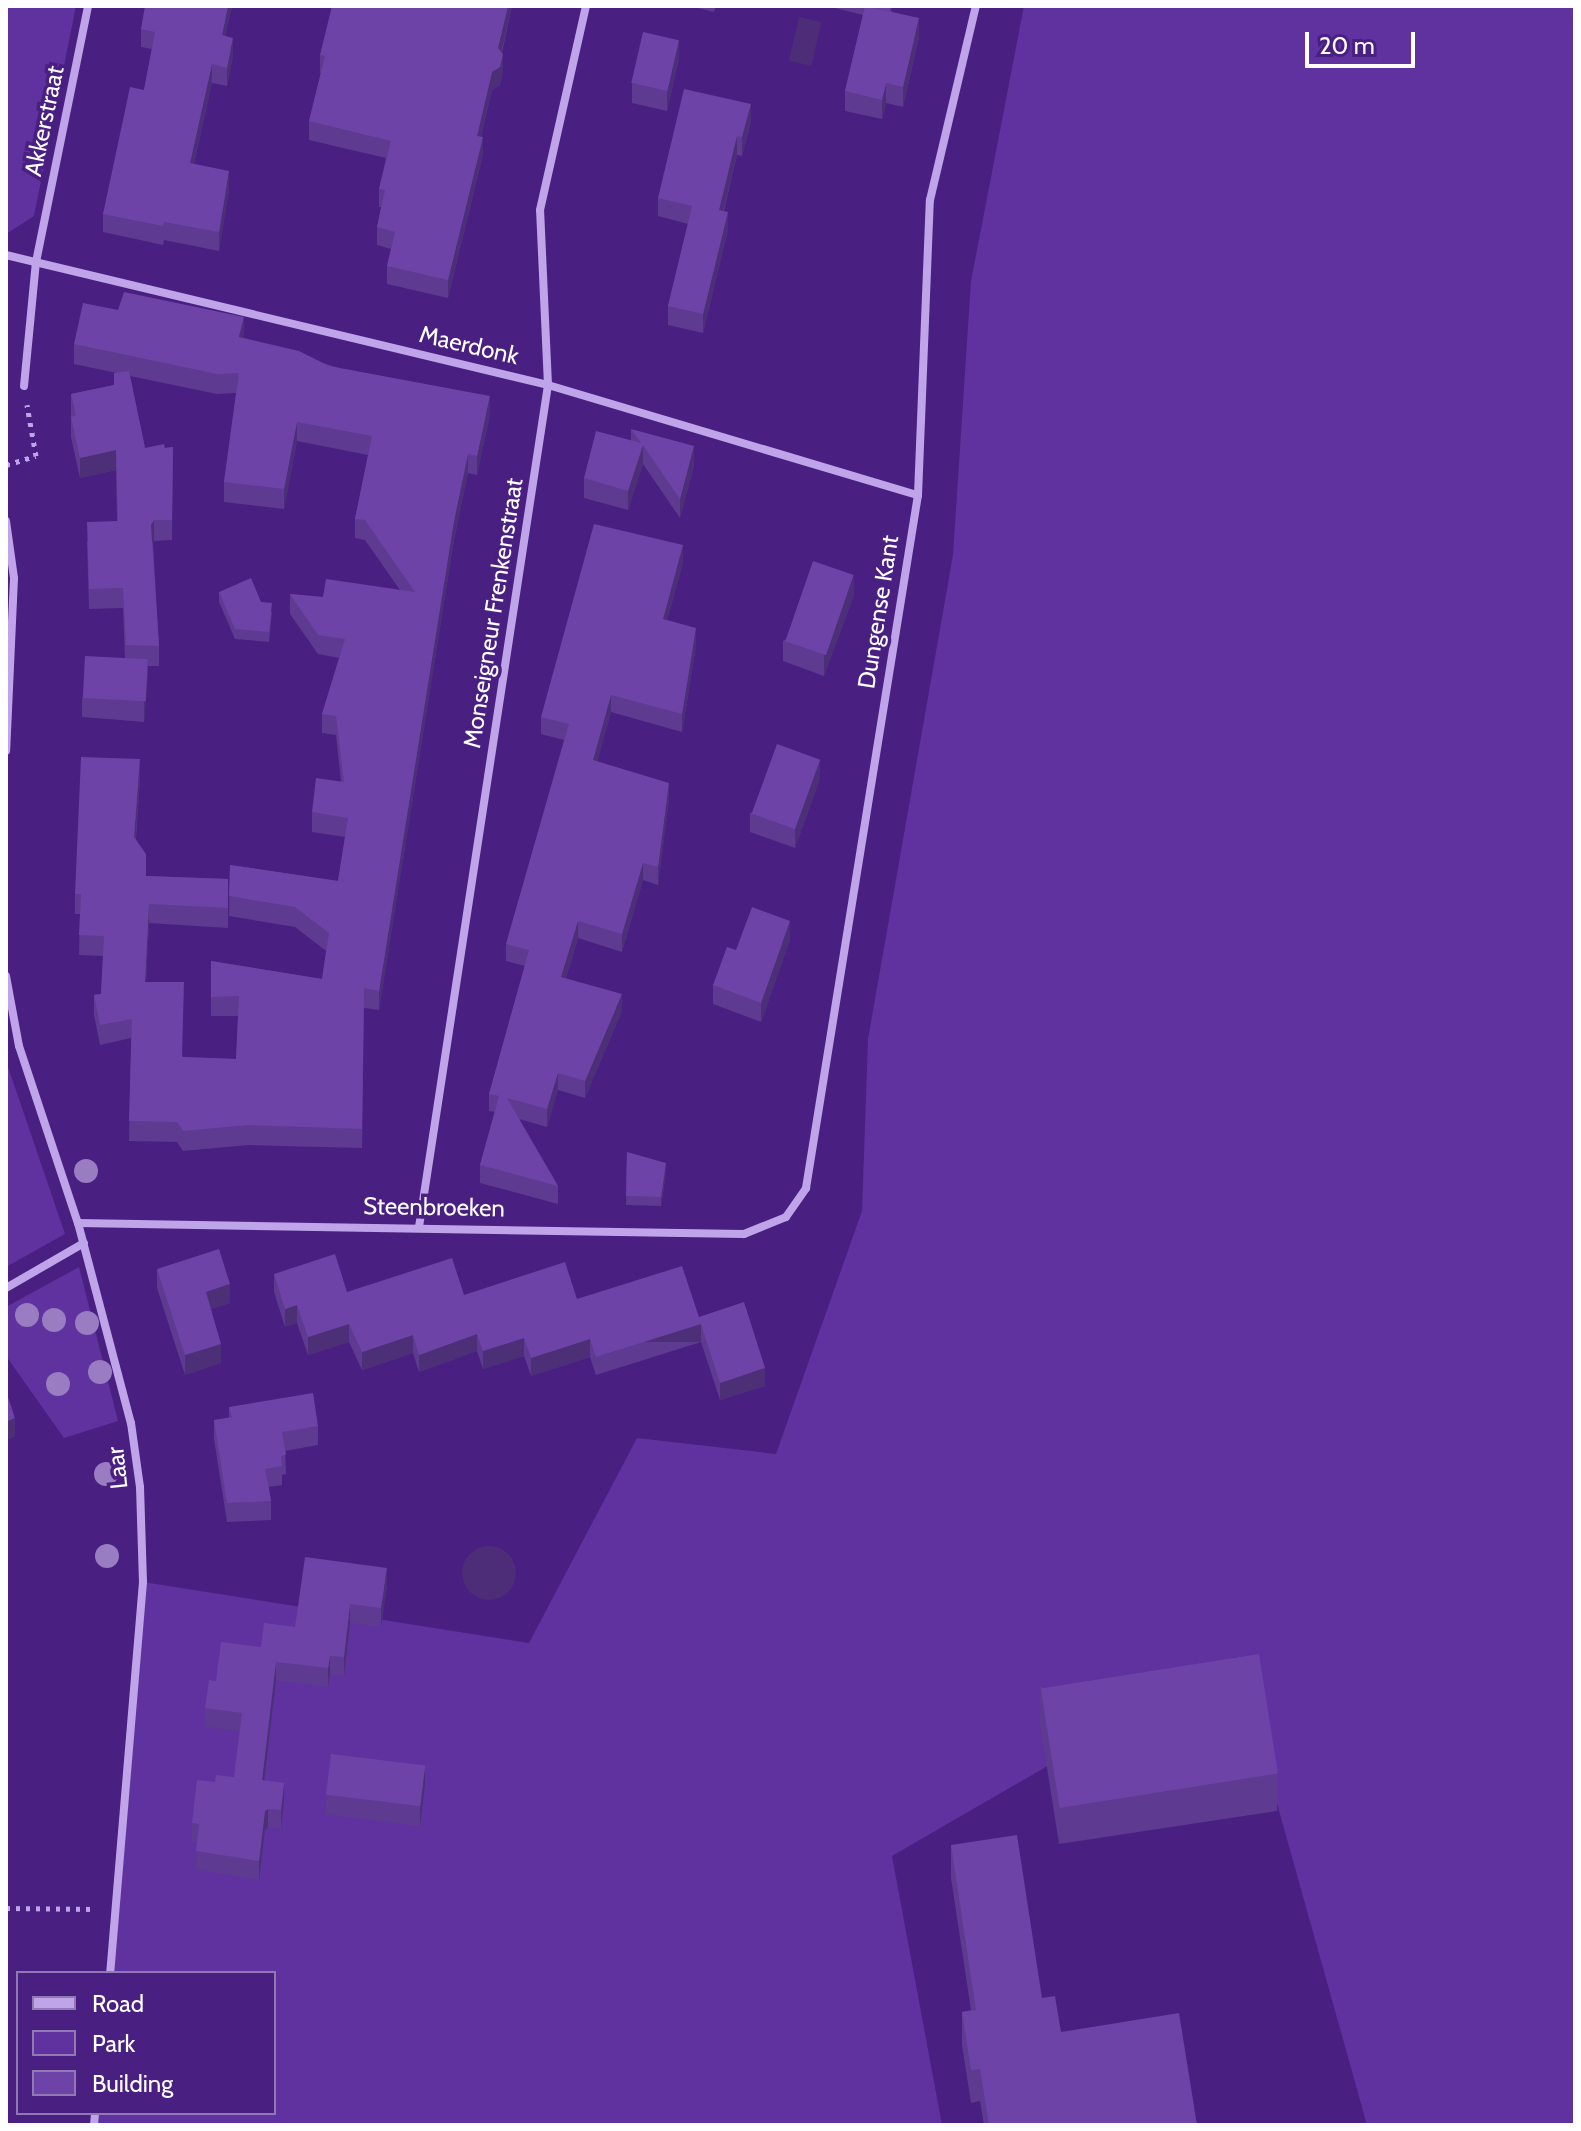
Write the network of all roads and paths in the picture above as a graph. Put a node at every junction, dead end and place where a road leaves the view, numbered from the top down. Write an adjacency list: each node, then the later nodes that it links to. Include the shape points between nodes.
1 (88, 6): 5 (street, Akkerstraat)
2 (586, 6): 6 (street, Monseigneur Frenkenstraat, via 540,210)
3 (976, 6): 9 (street, Dungense Kant, via 930,200)
4 (6, 255): 5 (street, Maerdonk)
5 (36, 262): 6 (street, Maerdonk); 7 (street, Akkerstraat)
6 (548, 385): 9 (street, Maerdonk); 15 (street, Monseigneur Frenkenstraat)
7 (24, 386): 8 (path, via 36,456)
8 (6, 465)
9 (918, 495): 13 (street, Dungense Kant, via 806,1188)
10 (6, 521): 11 (street, via 14,578)
11 (6, 751)
12 (6, 976): 14 (street, Laar, via 19,1046)
13 (786, 1217): 15 (street, Steenbroeken, via 744,1234)
14 (78, 1223): 15 (street, Steenbroeken); 16 (street, Laar)
15 (419, 1227)
16 (84, 1243): 17 (street); 19 (street, Laar, via 131,1423 140,1487 143,1582)
17 (6, 1288)
18 (6, 1908): 19 (path)
19 (117, 1909): 20 (street, Laar)
20 (110, 1971)

